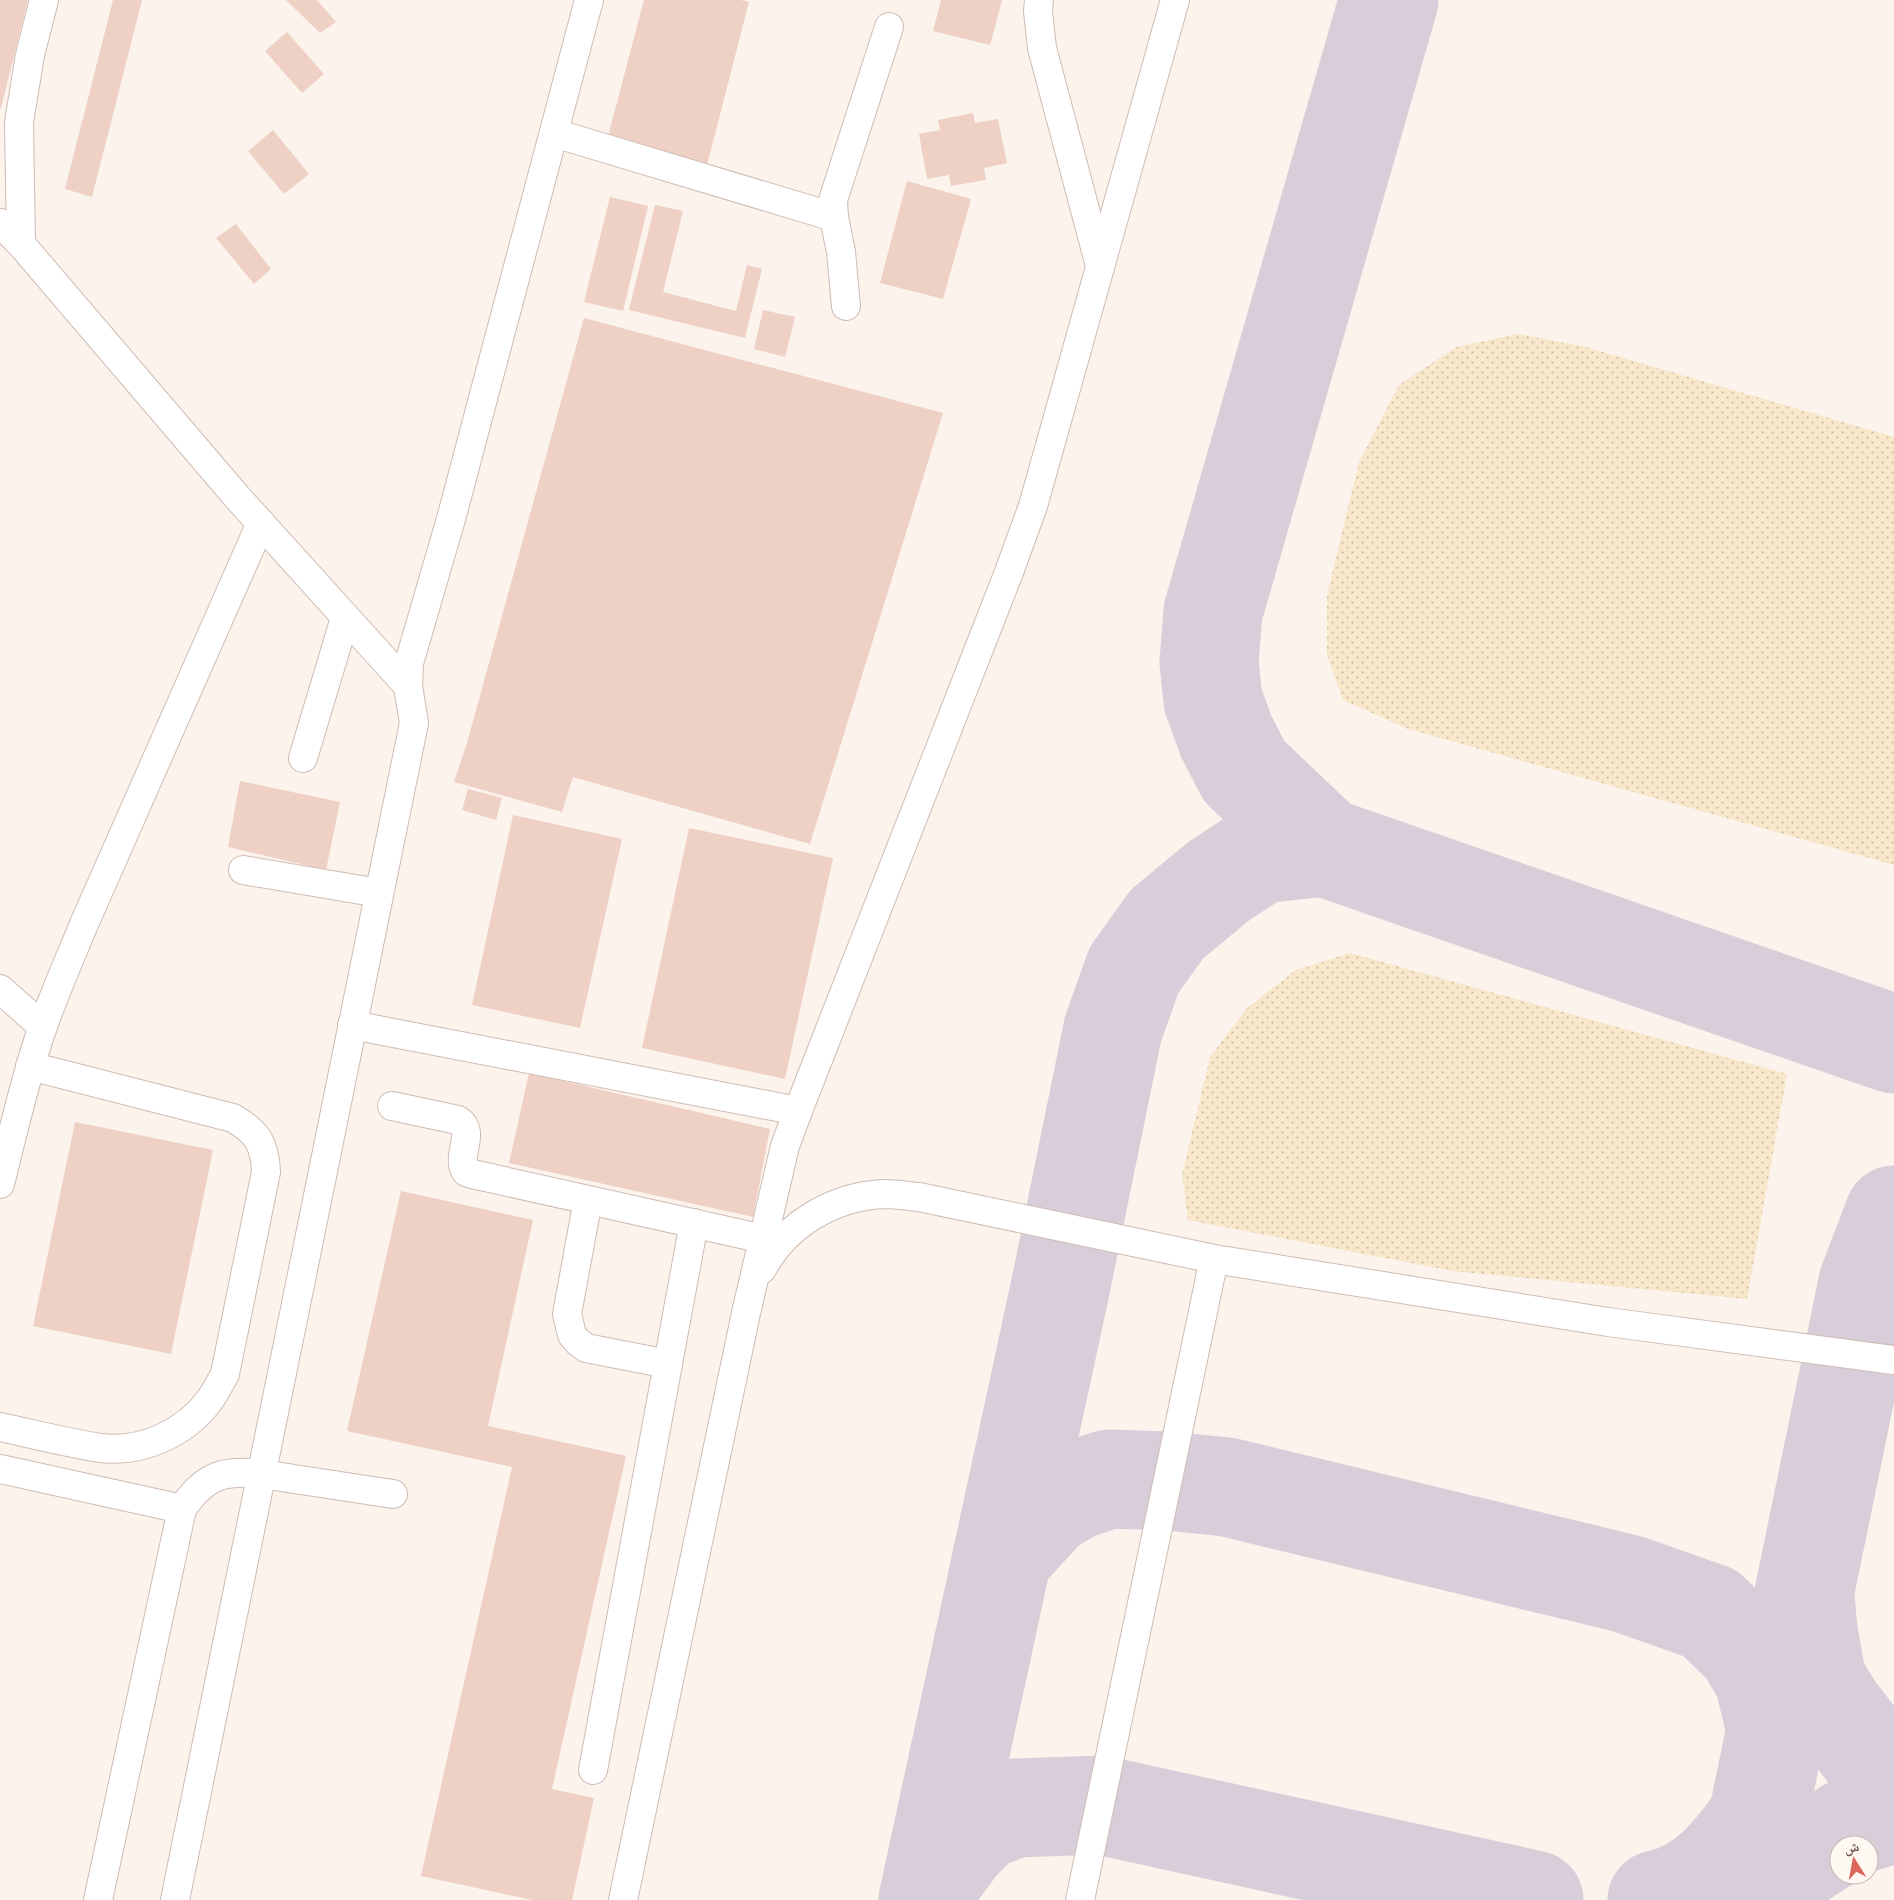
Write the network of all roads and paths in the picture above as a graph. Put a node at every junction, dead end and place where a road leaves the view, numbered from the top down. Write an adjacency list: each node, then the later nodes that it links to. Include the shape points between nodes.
1 (44, 0): 9 (lane, via 30,55 19,122)
2 (589, 0): 6 (lane)
3 (1039, 0): 10 (lane, via 1042,48)
4 (1175, 0): 10 (lane)
5 (889, 27): 7 (lane, via 833,200)
6 (554, 133): 7 (lane); 14 (lane, via 451,519 409,662)
7 (834, 217): 11 (lane)
8 (0, 223): 9 (lane)
9 (20, 244): 12 (lane)
10 (1100, 266): 23 (lane, via 1030,514)
11 (846, 306)
12 (261, 523): 13 (lane); 20 (lane, via 84,924)
13 (345, 618): 14 (lane); 15 (lane)
14 (408, 686): 17 (lane, via 414,723)
15 (304, 758)
16 (243, 870): 17 (lane)
17 (379, 893): 19 (lane)
18 (0, 989): 20 (lane)
19 (352, 1025): 23 (lane); 34 (lane)
20 (43, 1027): 21 (lane)
21 (30, 1066): 24 (lane); 32 (lane, via 233,1118 248,1126 259,1140 265,1155 266,1172 224,1374 210,1401 189,1423 141,1445 103,1448)
22 (392, 1106): 25 (lane, via 462,1122 466,1132 462,1163 466,1172)
23 (798, 1111): 27 (lane, via 786,1146)
24 (0, 1184)
25 (588, 1200): 26 (lane); 31 (lane, via 567,1314 572,1335 586,1348)
26 (694, 1223): 27 (lane); 31 (lane)
27 (764, 1239): 29 (lane)
28 (1214, 1259): 29 (lane, via 919,1197 886,1194 852,1198 821,1210 793,1229 770,1254); 30 (lane, via 1608,1322); 41 (lane)
29 (754, 1283): 40 (lane)
30 (1894, 1360)
31 (668, 1364): 37 (lane)
32 (0, 1427)
33 (0, 1469): 36 (lane)
34 (260, 1474): 35 (lane); 36 (lane, via 234,1473 214,1478 198,1488); 39 (lane)
35 (393, 1494)
36 (182, 1509): 38 (lane)
37 (593, 1770)
38 (98, 1900)
39 (175, 1900)
40 (623, 1900)
41 (1080, 1900)

